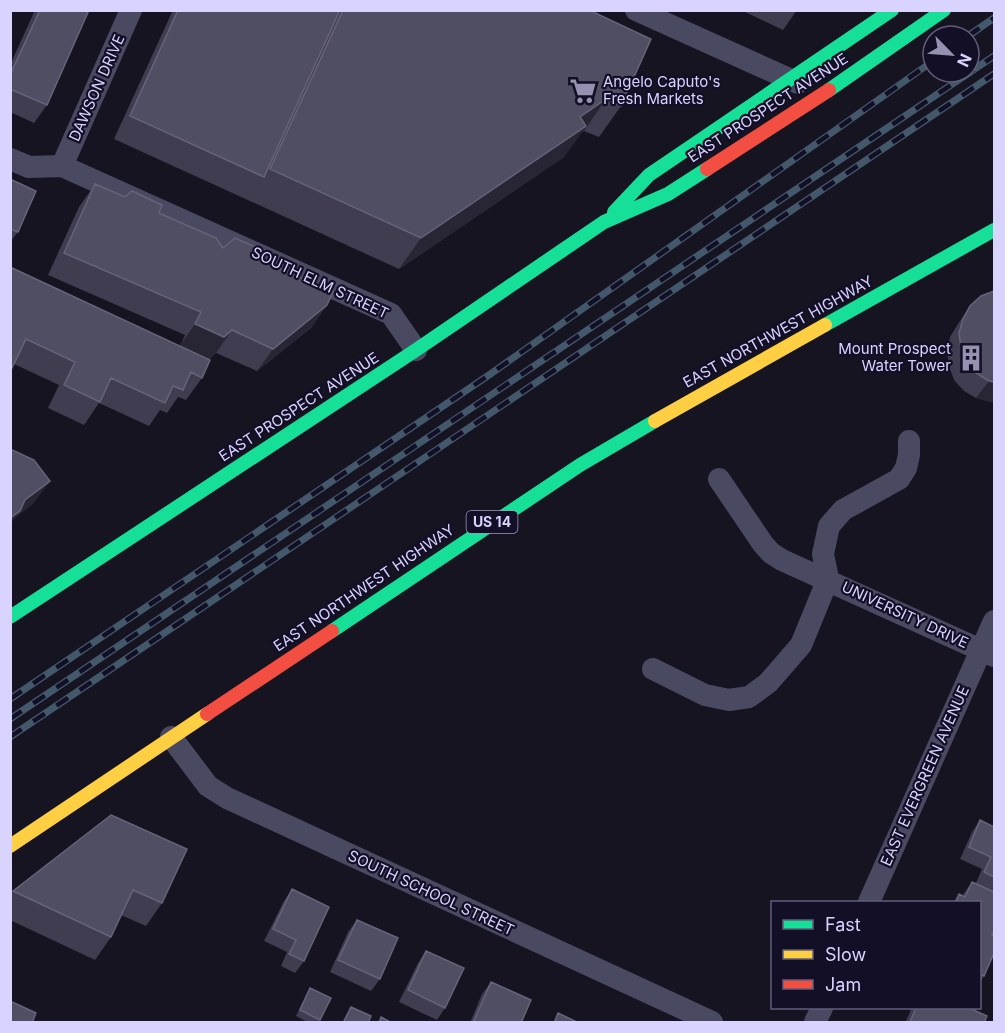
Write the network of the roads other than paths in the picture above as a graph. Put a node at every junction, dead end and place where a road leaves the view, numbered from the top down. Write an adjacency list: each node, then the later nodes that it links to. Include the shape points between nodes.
1 (131, 10): 8 (street, DAWSON DRIVE)
2 (636, 10): 5 (street)
3 (892, 10): 5 (street, EAST PROSPECT AVENUE)
4 (944, 10): 6 (street, EAST PROSPECT AVENUE)
5 (790, 80): 6 (street); 9 (street, EAST PROSPECT AVENUE, via 648,175)
6 (821, 95): 9 (street, EAST PROSPECT AVENUE, via 668,194)
7 (10, 159): 8 (street, SOUTH ELM STREET, via 29,167)
8 (63, 166): 11 (street, SOUTH ELM STREET, via 391,314)
9 (604, 222): 11 (street, EAST PROSPECT AVENUE)
10 (994, 230): 19 (street, EAST NORTHWEST HIGHWAY / US 14, via 580,465)
11 (416, 350): 15 (street, EAST PROSPECT AVENUE)
12 (909, 441): 14 (street, UNIVERSITY DRIVE, via 906,468 899,479 843,510 829,526 823,554)
13 (719, 479): 14 (street, UNIVERSITY DRIVE, via 771,553)
14 (828, 579): 17 (street, UNIVERSITY DRIVE); 18 (street, via 801,645 768,683 749,697 729,700 705,695)
15 (10, 617)
16 (994, 621): 17 (street, EAST EVERGREEN AVENUE)
17 (988, 653): 21 (street, EAST EVERGREEN AVENUE)
18 (653, 669)
19 (171, 737): 20 (street, EAST NORTHWEST HIGHWAY / US 14); 23 (street, SOUTH SCHOOL STREET, via 208,786 226,798)
20 (10, 846)
21 (869, 901)
22 (822, 1009): 24 (street)
23 (712, 1023)
24 (815, 1023)

